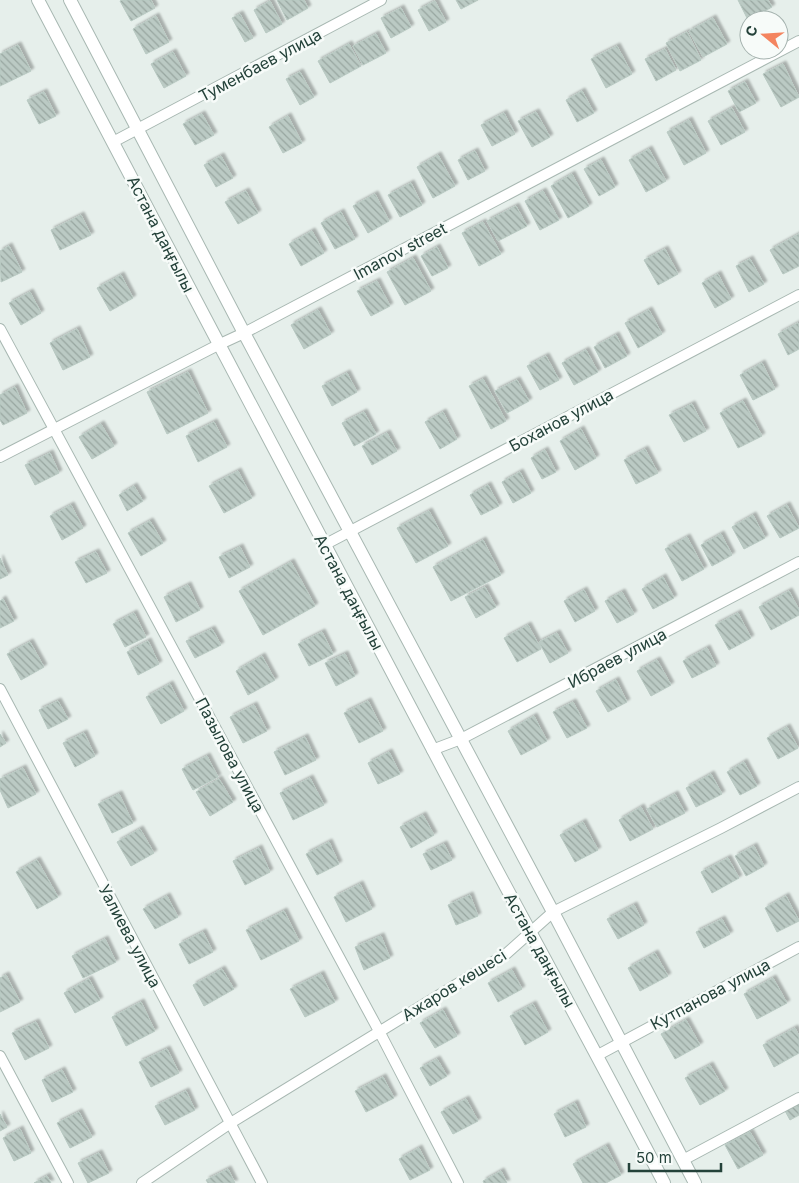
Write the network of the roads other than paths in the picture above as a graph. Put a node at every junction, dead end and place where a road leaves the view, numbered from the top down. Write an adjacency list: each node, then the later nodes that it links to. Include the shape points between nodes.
1 (38, 0): 6 (street, Астана даңғылы)
2 (70, 0): 5 (street, Астана даңғылы)
3 (382, 0): 5 (street, Туменбаев улица)
4 (799, 41): 9 (street, Imanov street)
5 (138, 129): 6 (street, Туменбаев улица); 9 (street, Астана даңғылы)
6 (113, 142): 10 (street, Астана даңғылы)
7 (799, 296): 13 (street, Боханов улица)
8 (0, 329): 11 (street, Пазылова улица)
9 (244, 333): 10 (street, Imanov street); 13 (street, Астана даңғылы)
10 (218, 344): 11 (street, Imanov street); 14 (street, Астана даңғылы)
11 (54, 428): 12 (street, Imanov street); 23 (street, Пазылова улица)
12 (0, 457)
13 (350, 530): 14 (street, Боханов улица); 17 (street, Астана даңғылы)
14 (324, 545): 18 (street, Астана даңғылы)
15 (799, 562): 17 (street, Ибраев улица)
16 (0, 689): 28 (street, Уалиева улица)
17 (460, 740): 18 (street, Ибраев улица); 20 (street, Астана даңғылы)
18 (432, 750): 21 (street, Астана даңғылы)
19 (799, 787): 20 (street, Ажаров көшесі)
20 (553, 912): 21 (street, Ажаров көшесі); 24 (street, Астана даңғылы)
21 (529, 932): 23 (street, Ажаров көшесі, via 506,954); 25 (street, Астана даңғылы)
22 (799, 948): 24 (street, Кутпанова улица)
23 (379, 1031): 28 (street, Ажаров көшесі); 33 (street, Пазылова улица)
24 (621, 1042): 25 (street, Кутпанова улица); 29 (street, Астана даңғылы)
25 (598, 1055): 34 (street, Астана даңғылы)
26 (0, 1056): 30 (street)
27 (799, 1098): 29 (street)
28 (230, 1124): 31 (street, Ажаров көшесі); 32 (street, Уалиева улица)
29 (683, 1160): 35 (street, Астана даңғылы)
30 (68, 1183)
31 (142, 1183)
32 (262, 1183)
33 (458, 1183)
34 (664, 1183)
35 (695, 1183)

